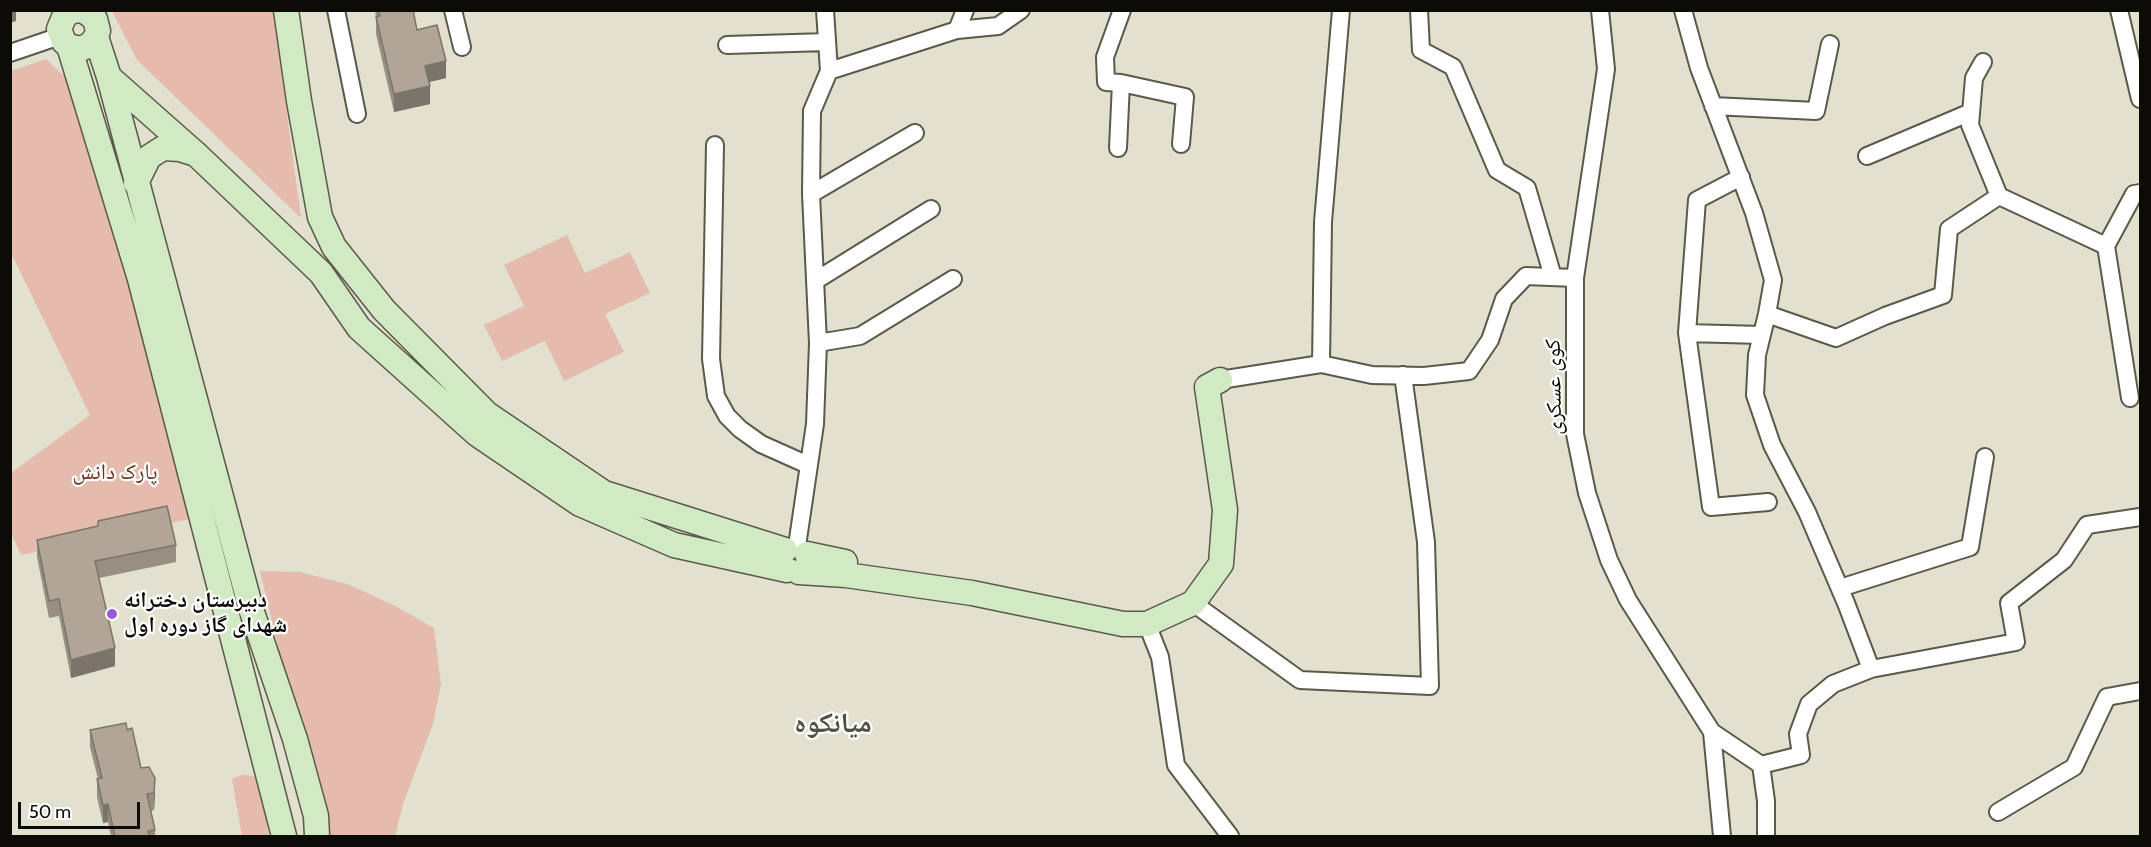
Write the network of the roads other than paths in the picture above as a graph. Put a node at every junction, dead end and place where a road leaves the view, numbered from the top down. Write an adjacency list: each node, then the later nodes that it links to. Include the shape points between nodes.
1 (286, 10): 58 (main road, via 321,217 334,247 384,310 487,414 604,493)
2 (336, 10): 28 (street)
3 (453, 10): 19 (street)
4 (825, 10): 16 (street)
5 (965, 10): 15 (street)
6 (1021, 10): 15 (street, via 999,26)
7 (1122, 10): 24 (street, via 1105,57 1106,82)
8 (1341, 10): 50 (street, via 1323,222)
9 (1419, 10): 42 (street, via 1421,50 1453,68 1497,170 1527,188)
10 (1600, 10): 43 (street, کوی عسکری, via 1606,69)
11 (1683, 10): 26 (street)
12 (2119, 10): 25 (street)
13 (88, 17): 14 (main road, via 73,11 65,15); 14 (main road, via 90,45 80,49); 23 (main road)
14 (63, 29): 20 (street); 67 (main road, via 140,279)
15 (957, 30): 22 (street)
16 (827, 42): 18 (street); 22 (street)
17 (1830, 44): 26 (street, via 1816,111)
18 (727, 45)
19 (462, 47)
20 (10, 53)
21 (1983, 62): 27 (street, via 1974,78)
22 (829, 72): 38 (street, via 812,111)
23 (109, 77): 33 (main road); 36 (main road)
24 (1121, 83): 30 (street, via 1185,96); 32 (street)
25 (2140, 99)
26 (1713, 106): 35 (street)
27 (1971, 112): 34 (street); 39 (street, via 1970,125)
28 (357, 114)
29 (915, 133): 38 (street)
30 (1181, 144)
31 (715, 145): 55 (street, via 711,359 716,396 740,429 761,444)
32 (1118, 148)
33 (196, 154): 36 (main road, via 163,148 149,158); 58 (main road, via 321,273 359,328 477,434 580,504 674,545)
34 (1867, 156)
35 (1740, 177): 46 (street, via 1773,280); 47 (street, via 1697,200)
36 (136, 183): 68 (main road, via 251,609 295,739 316,816)
37 (2140, 193): 41 (street, via 2134,194)
38 (811, 194): 45 (street)
39 (1998, 196): 41 (street); 46 (street, via 1949,228 1943,295 1836,338)
40 (932, 209): 45 (street)
41 (2106, 246): 53 (street)
42 (1553, 277): 43 (street); 51 (street, via 1526,276 1504,298 1490,340 1469,371)
43 (1575, 278): 64 (street, کوی عسکری, via 1575,434 1587,493 1609,560 1628,600)
44 (953, 279): 49 (street, via 860,336)
45 (815, 281): 49 (street)
46 (1767, 314): 48 (street)
47 (1687, 333): 48 (street); 56 (street, via 1711,507)
48 (1762, 335): 59 (street, via 1756,355 1755,395 1772,445)
49 (818, 343): 55 (street, via 815,424)
50 (1321, 364): 51 (street, via 1372,375); 52 (street)
51 (1403, 375): 60 (street, via 1426,543 1430,686 1300,680)
52 (1221, 380): 60 (main road, via 1207,387 1226,510 1221,564)
53 (2130, 398)
54 (1985, 457): 59 (street, via 1970,547)
55 (808, 465): 58 (street)
56 (1768, 502)
57 (2140, 517): 62 (street, via 2087,525 2064,560 2009,603 2016,642)
58 (795, 558): 61 (main road, via 846,575 972,593 1123,624)
59 (1840, 588): 62 (street)
60 (1193, 603): 61 (main road)
61 (1147, 624): 69 (street, via 1160,657 1176,765)
62 (1871, 669): 65 (street, via 1833,684 1809,704 1798,734 1801,755)
63 (2140, 691): 66 (street, via 2107,697 2074,766)
64 (1712, 732): 65 (street); 70 (street)
65 (1761, 765): 71 (street)
66 (1998, 812)
67 (284, 837)
68 (317, 837)
69 (1230, 837)
70 (1722, 837)
71 (1766, 837)

